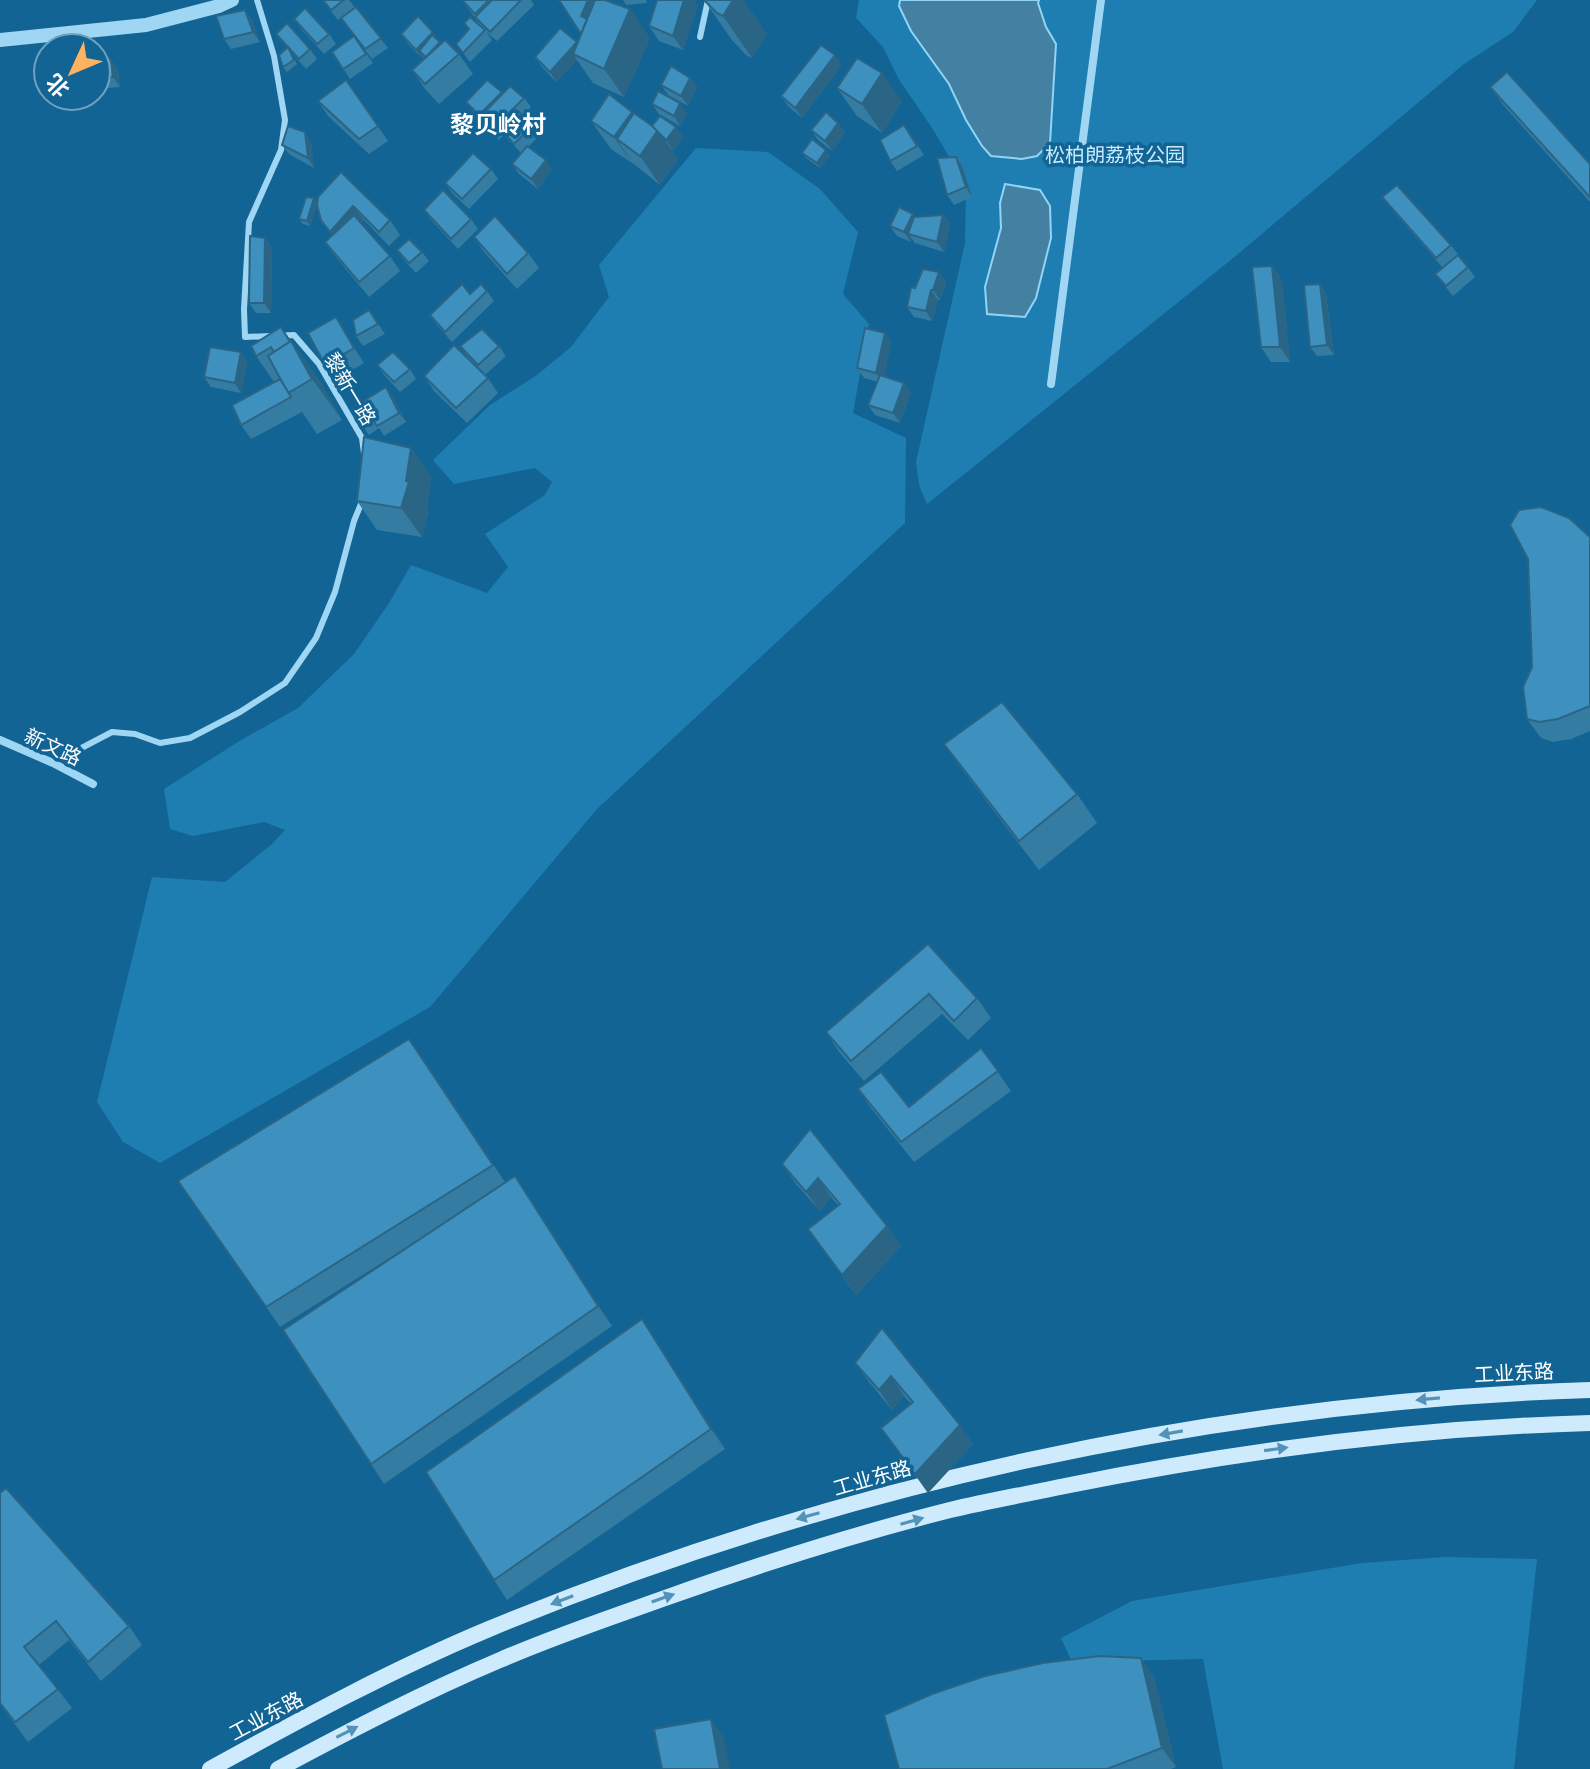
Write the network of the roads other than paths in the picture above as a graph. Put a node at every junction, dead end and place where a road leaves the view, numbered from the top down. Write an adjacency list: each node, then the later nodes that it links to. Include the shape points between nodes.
1 (232, 0): 6 (street, via 146,25)
2 (257, 0): 8 (lane, 黎新一路, via 285,120 281,150 249,222 245,337 294,335 319,364 362,438)
3 (708, 0): 5 (lane)
4 (1101, 0): 7 (street)
5 (700, 37)
6 (0, 40)
7 (1051, 384)
8 (364, 453)
9 (364, 497): 11 (lane, via 316,638 285,683 190,738 160,743 112,732)
10 (0, 740): 11 (street, 新文路)
11 (53, 763): 12 (street, 新文路)
12 (93, 784)
13 (1590, 1390): 15 (main road, 工业东路, one-way to 15, via 1424,1399 1218,1424 943,1478 749,1533 487,1629)
14 (1590, 1423): 16 (main road, one-way to 14, via 461,1677 603,1619 759,1565 951,1510 1111,1477 1341,1440)
15 (210, 1769)
16 (278, 1769)

